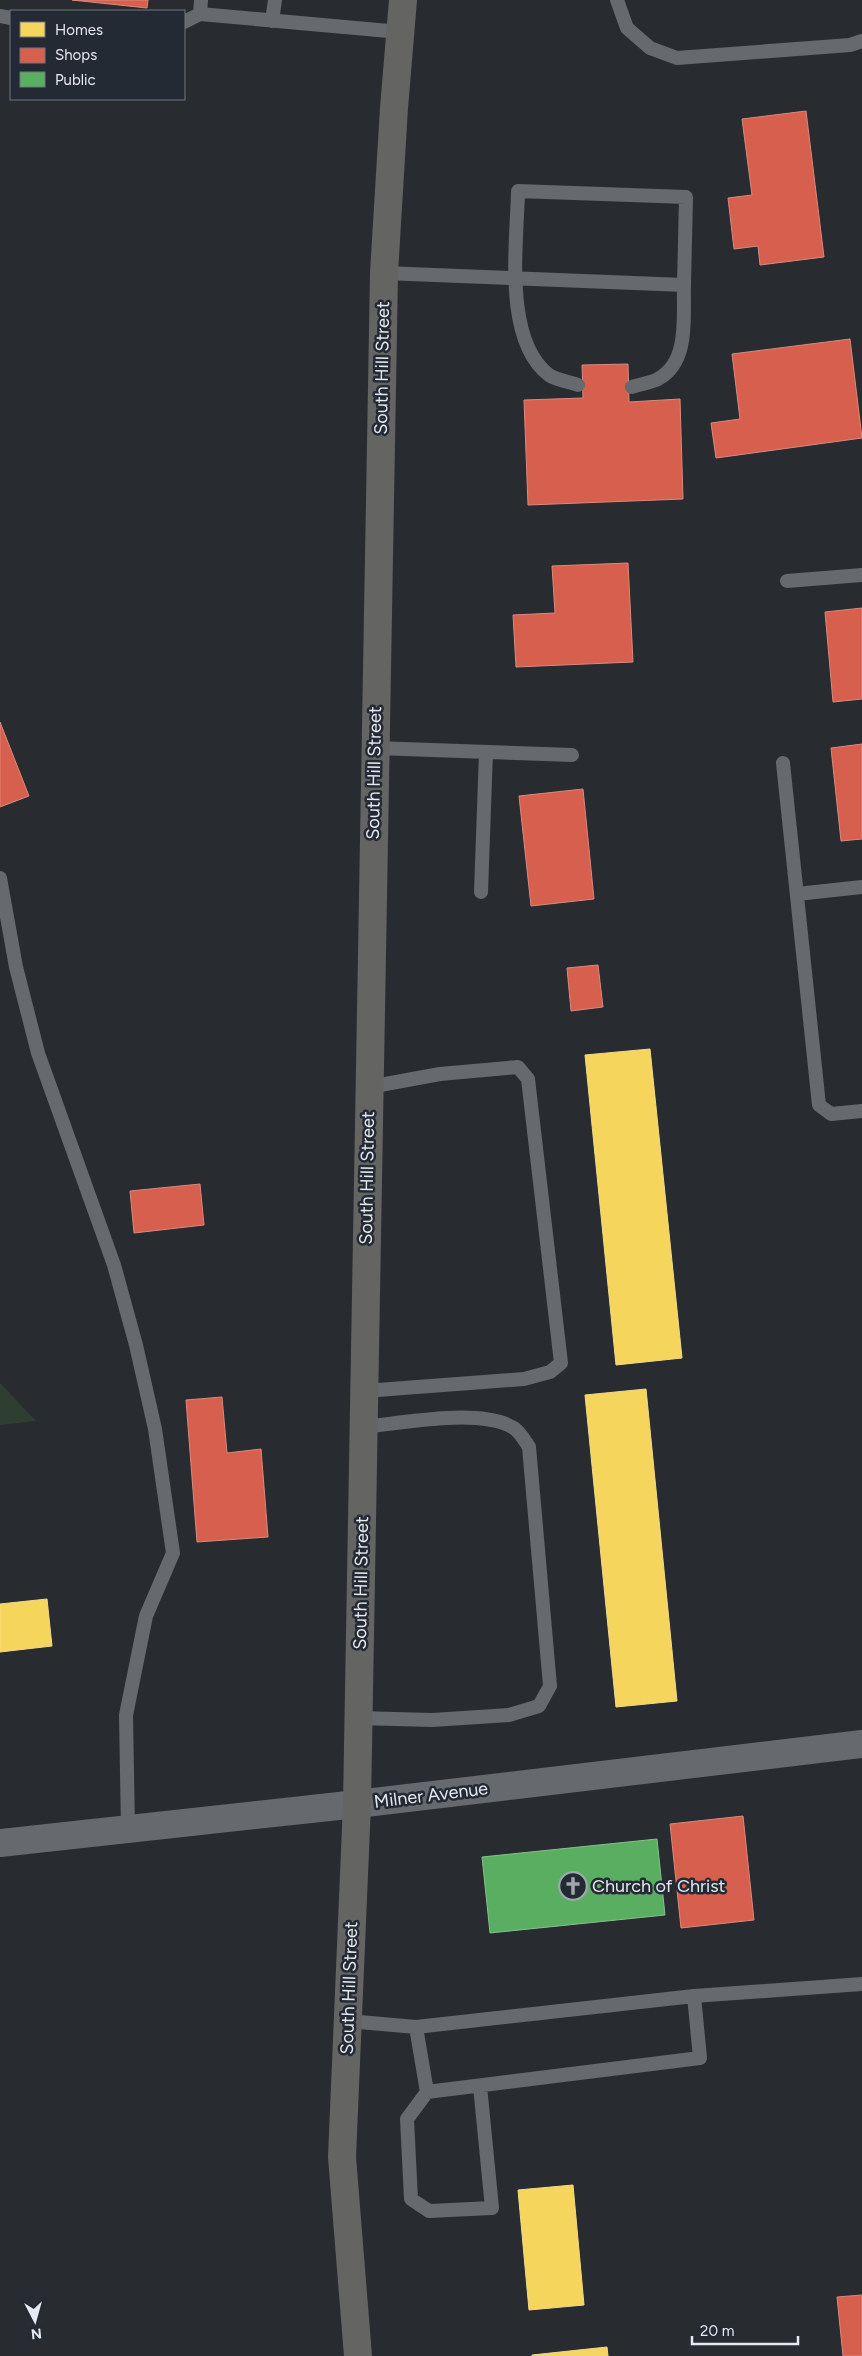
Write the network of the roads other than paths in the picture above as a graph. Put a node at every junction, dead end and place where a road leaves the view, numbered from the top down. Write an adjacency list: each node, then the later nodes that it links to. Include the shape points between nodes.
1 (201, 0): 5 (lane)
2 (275, 0): 6 (lane)
3 (403, 0): 8 (main road, South Hill Street)
4 (617, 0): 9 (lane, via 628,28 650,48 677,58 850,45)
5 (200, 14): 6 (lane); 7 (lane)
6 (272, 21): 8 (lane)
7 (185, 22)
8 (400, 32): 10 (main road, South Hill Street)
9 (862, 41)
10 (384, 273): 11 (lane); 17 (main road, South Hill Street)
11 (516, 279): 12 (lane); 12 (lane, via 518,191 686,198); 13 (lane, via 518,314 533,358 550,376)
12 (684, 286): 14 (lane, via 682,344 674,367 658,380)
13 (578, 385)
14 (632, 386)
15 (862, 575): 16 (lane)
16 (787, 581)
17 (375, 748): 18 (lane); 25 (main road, South Hill Street)
18 (486, 752): 19 (lane); 23 (lane)
19 (572, 755)
20 (783, 763): 24 (lane)
21 (0, 878): 32 (lane, via 16,967 38,1054 114,1265 136,1345 154,1429 173,1552 146,1616 126,1715)
22 (862, 886): 24 (lane)
23 (482, 892)
24 (797, 894): 26 (lane, via 819,1105 831,1114)
25 (369, 1087): 27 (main road, South Hill Street); 27 (lane, via 440,1074 518,1067 528,1079 561,1363 550,1372 524,1379)
26 (862, 1111)
27 (364, 1391): 28 (main road, South Hill Street)
28 (363, 1427): 29 (main road, South Hill Street); 29 (lane, via 443,1418 487,1418 514,1427 529,1447 550,1686 539,1706 509,1715 432,1720)
29 (358, 1718): 31 (main road, South Hill Street)
30 (862, 1744): 31 (street, Milner Avenue)
31 (357, 1804): 32 (street, Milner Avenue); 36 (main road, South Hill Street)
32 (128, 1829): 33 (street, Milner Avenue)
33 (0, 1843)
34 (862, 1984): 35 (lane)
35 (694, 1996): 37 (lane); 38 (lane, via 700,2058)
36 (348, 2021): 37 (lane); 40 (main road, South Hill Street, via 342,2157)
37 (416, 2027): 39 (lane)
38 (480, 2086): 39 (lane); 39 (lane, via 492,2208 429,2212 411,2199 406,2120)
39 (427, 2092)
40 (358, 2356)

